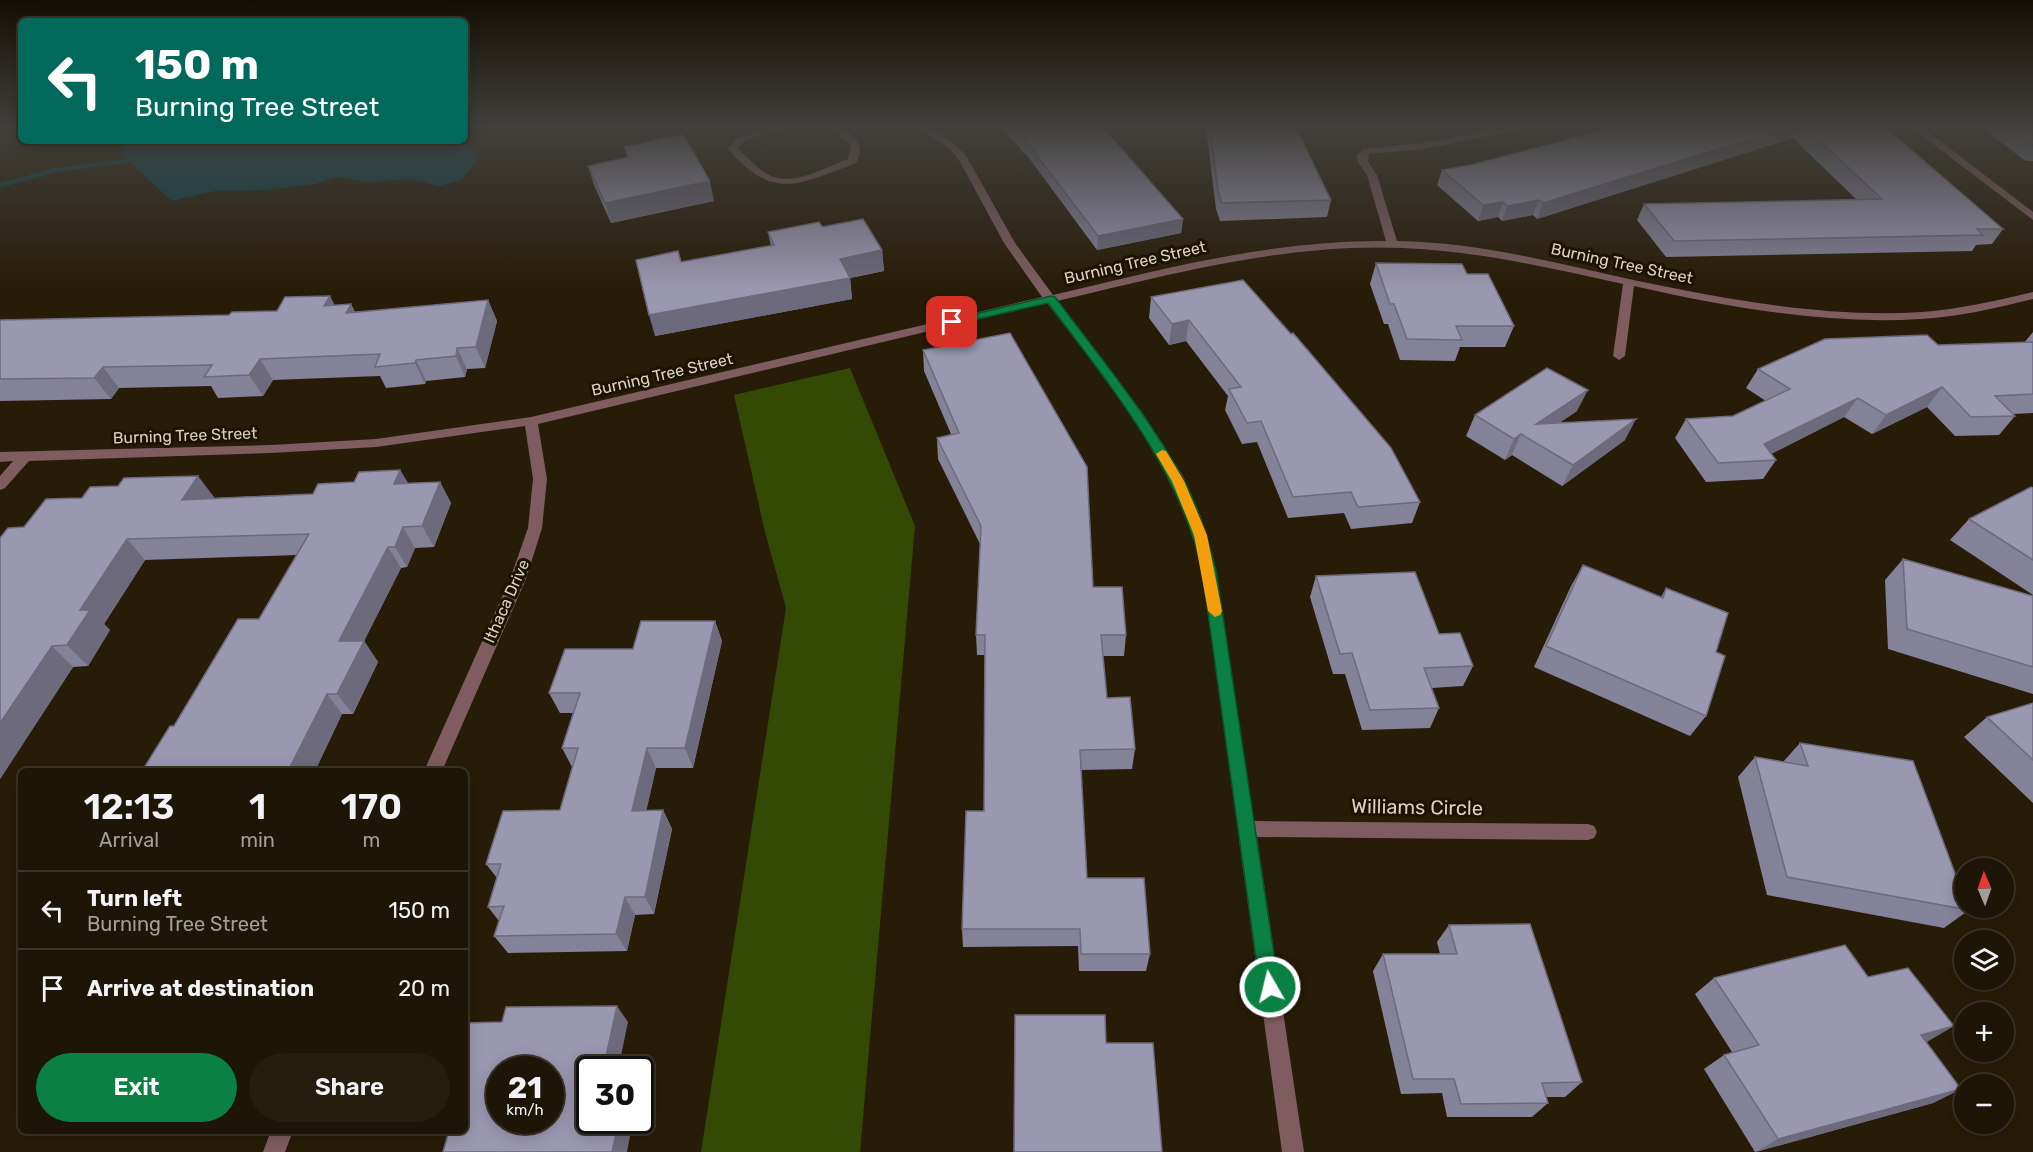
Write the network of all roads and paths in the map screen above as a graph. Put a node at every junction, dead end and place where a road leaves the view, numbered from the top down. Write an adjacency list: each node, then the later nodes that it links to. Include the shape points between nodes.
1 (976, 182): 8 (street, via 1026,267)
2 (1374, 182): 5 (street)
3 (1987, 182): 4 (street)
4 (2033, 217)
5 (1393, 245): 6 (street, Burning Tree Street, via 1497,255); 8 (street, Burning Tree Street, via 1310,247 1242,255)
6 (1629, 281): 7 (street, Burning Tree Street, via 1793,309 1891,315 1953,312); 9 (street)
7 (2033, 295)
8 (1051, 299): 10 (street, Burning Tree Street); 15 (street, via 1128,401 1178,481 1195,518 1209,570)
9 (1619, 356)
10 (531, 422): 11 (street, Burning Tree Street, via 376,443); 14 (street, Ithaca Drive, via 540,479 536,528 518,579)
11 (25, 456): 12 (street, Burning Tree Street); 13 (street)
12 (0, 457)
13 (0, 485)
14 (434, 768)
15 (1247, 829): 16 (street, Williams Circle); 19 (street)
16 (1588, 832)
17 (281, 1134): 18 (street)
18 (274, 1152)
19 (1293, 1152)

